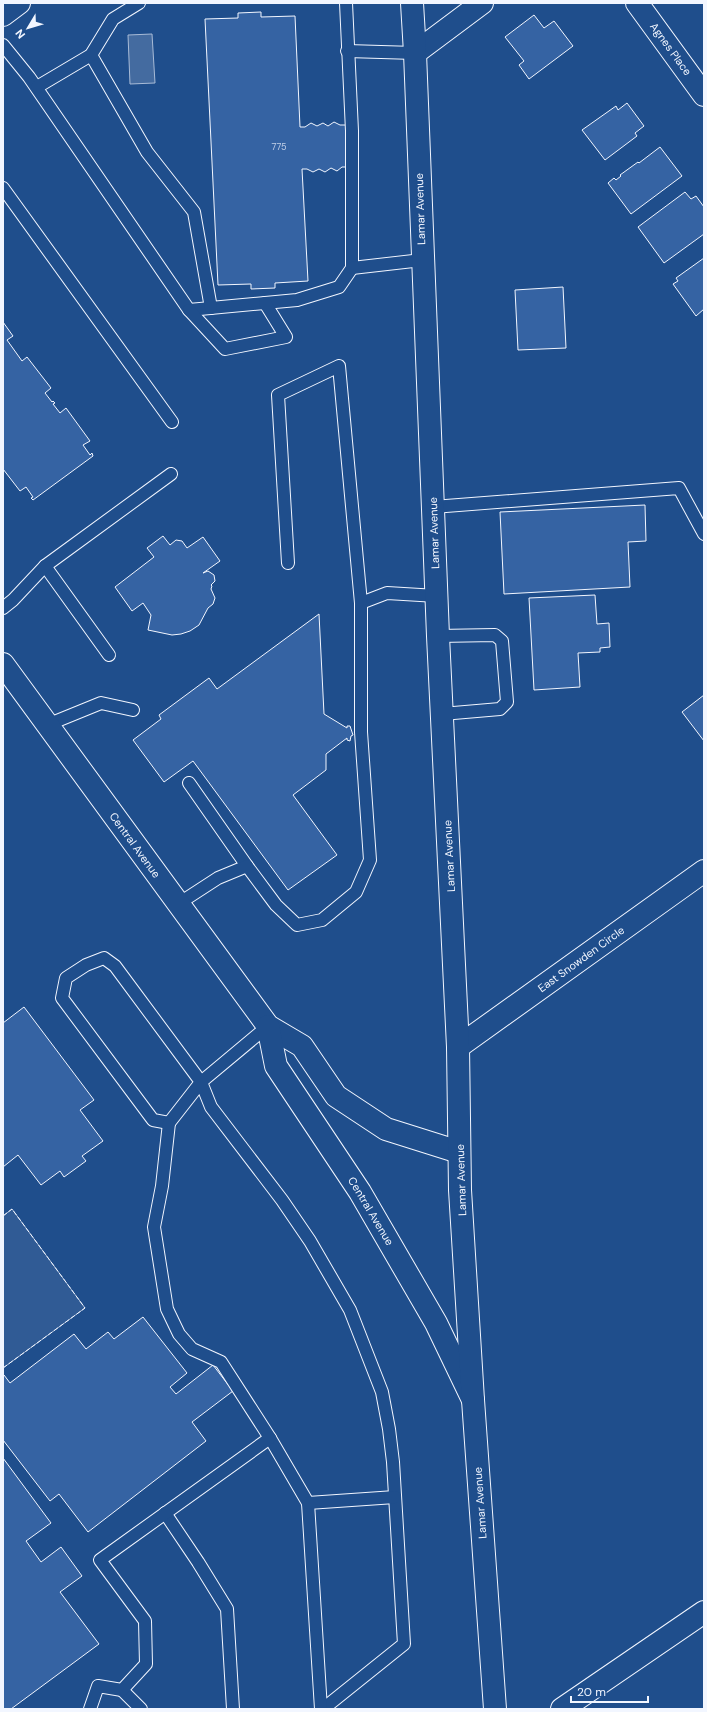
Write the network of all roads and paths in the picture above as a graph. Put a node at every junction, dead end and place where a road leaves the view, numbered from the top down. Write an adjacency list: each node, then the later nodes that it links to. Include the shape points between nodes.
1 (19, 3): 7 (main road)
2 (139, 3): 11 (lane, via 113,19)
3 (346, 3): 9 (lane)
4 (412, 3): 10 (main road, Lamar Avenue)
5 (482, 3): 10 (main road)
6 (638, 3): 13 (main road, Agnes Place)
7 (3, 15)
8 (3, 45): 12 (lane)
9 (347, 51): 10 (lane); 16 (lane, via 352,131)
10 (415, 53): 15 (main road, Lamar Avenue)
11 (91, 55): 12 (lane); 18 (lane, via 147,152 194,212)
12 (37, 87): 19 (lane)
13 (704, 95)
14 (3, 188): 20 (lane)
15 (422, 260): 16 (lane); 22 (main road, Lamar Avenue)
16 (352, 268): 17 (lane, via 339,286 297,300)
17 (265, 303): 18 (lane); 19 (lane, via 286,337 225,349)
18 (210, 308): 19 (lane)
19 (189, 310)
20 (172, 422)
21 (171, 474): 25 (lane)
22 (433, 507): 23 (lane, via 680,488); 26 (main road, Lamar Avenue)
23 (704, 534)
24 (288, 562): 27 (lane, via 278,395 339,366)
25 (45, 566): 28 (lane); 30 (lane)
26 (437, 596): 27 (lane, via 387,592); 29 (main road, Lamar Avenue)
27 (361, 603): 36 (lane, via 361,732 370,860 356,892 322,920 297,925 276,905)
28 (3, 608)
29 (438, 636): 33 (main road, Lamar Avenue); 33 (lane, via 495,635 502,641 507,702 500,709)
30 (109, 655)
31 (3, 664): 34 (main road, Central Avenue)
32 (133, 710): 34 (lane, via 100,703)
33 (442, 714): 40 (main road, Lamar Avenue)
34 (47, 725): 38 (main road, Central Avenue)
35 (189, 783): 36 (lane)
36 (247, 866): 38 (lane, via 218,878)
37 (704, 871): 40 (main road, East Snowden Circle)
38 (178, 904): 39 (main road, Central Avenue)
39 (268, 1026): 41 (lane); 43 (main road, Central Avenue, via 302,1046 336,1096 386,1129); 44 (main road, Central Avenue, via 276,1066 372,1211 436,1322)
40 (458, 1047): 43 (main road, Lamar Avenue)
41 (201, 1082): 42 (lane); 42 (lane, via 115,966 104,958 86,964 66,978 62,998 153,1120); 46 (lane, via 211,1106 310,1241 350,1310 382,1392 389,1429)
42 (169, 1122): 45 (lane, via 162,1186 154,1227 167,1309 179,1334 192,1349 221,1362)
43 (459, 1152): 44 (main road, Lamar Avenue)
44 (473, 1400): 56 (main road, Lamar Avenue)
45 (270, 1438): 47 (lane); 48 (lane)
46 (395, 1497): 47 (lane); 55 (lane, via 404,1644)
47 (308, 1503): 55 (lane)
48 (165, 1513): 50 (lane, via 100,1560 145,1621 146,1664); 54 (lane, via 227,1609)
49 (704, 1612): 51 (main road)
50 (122, 1690): 52 (lane, via 98,1686); 53 (lane)
51 (573, 1706)
52 (90, 1709)
53 (141, 1709)
54 (233, 1709)
55 (322, 1709)
56 (495, 1709)

